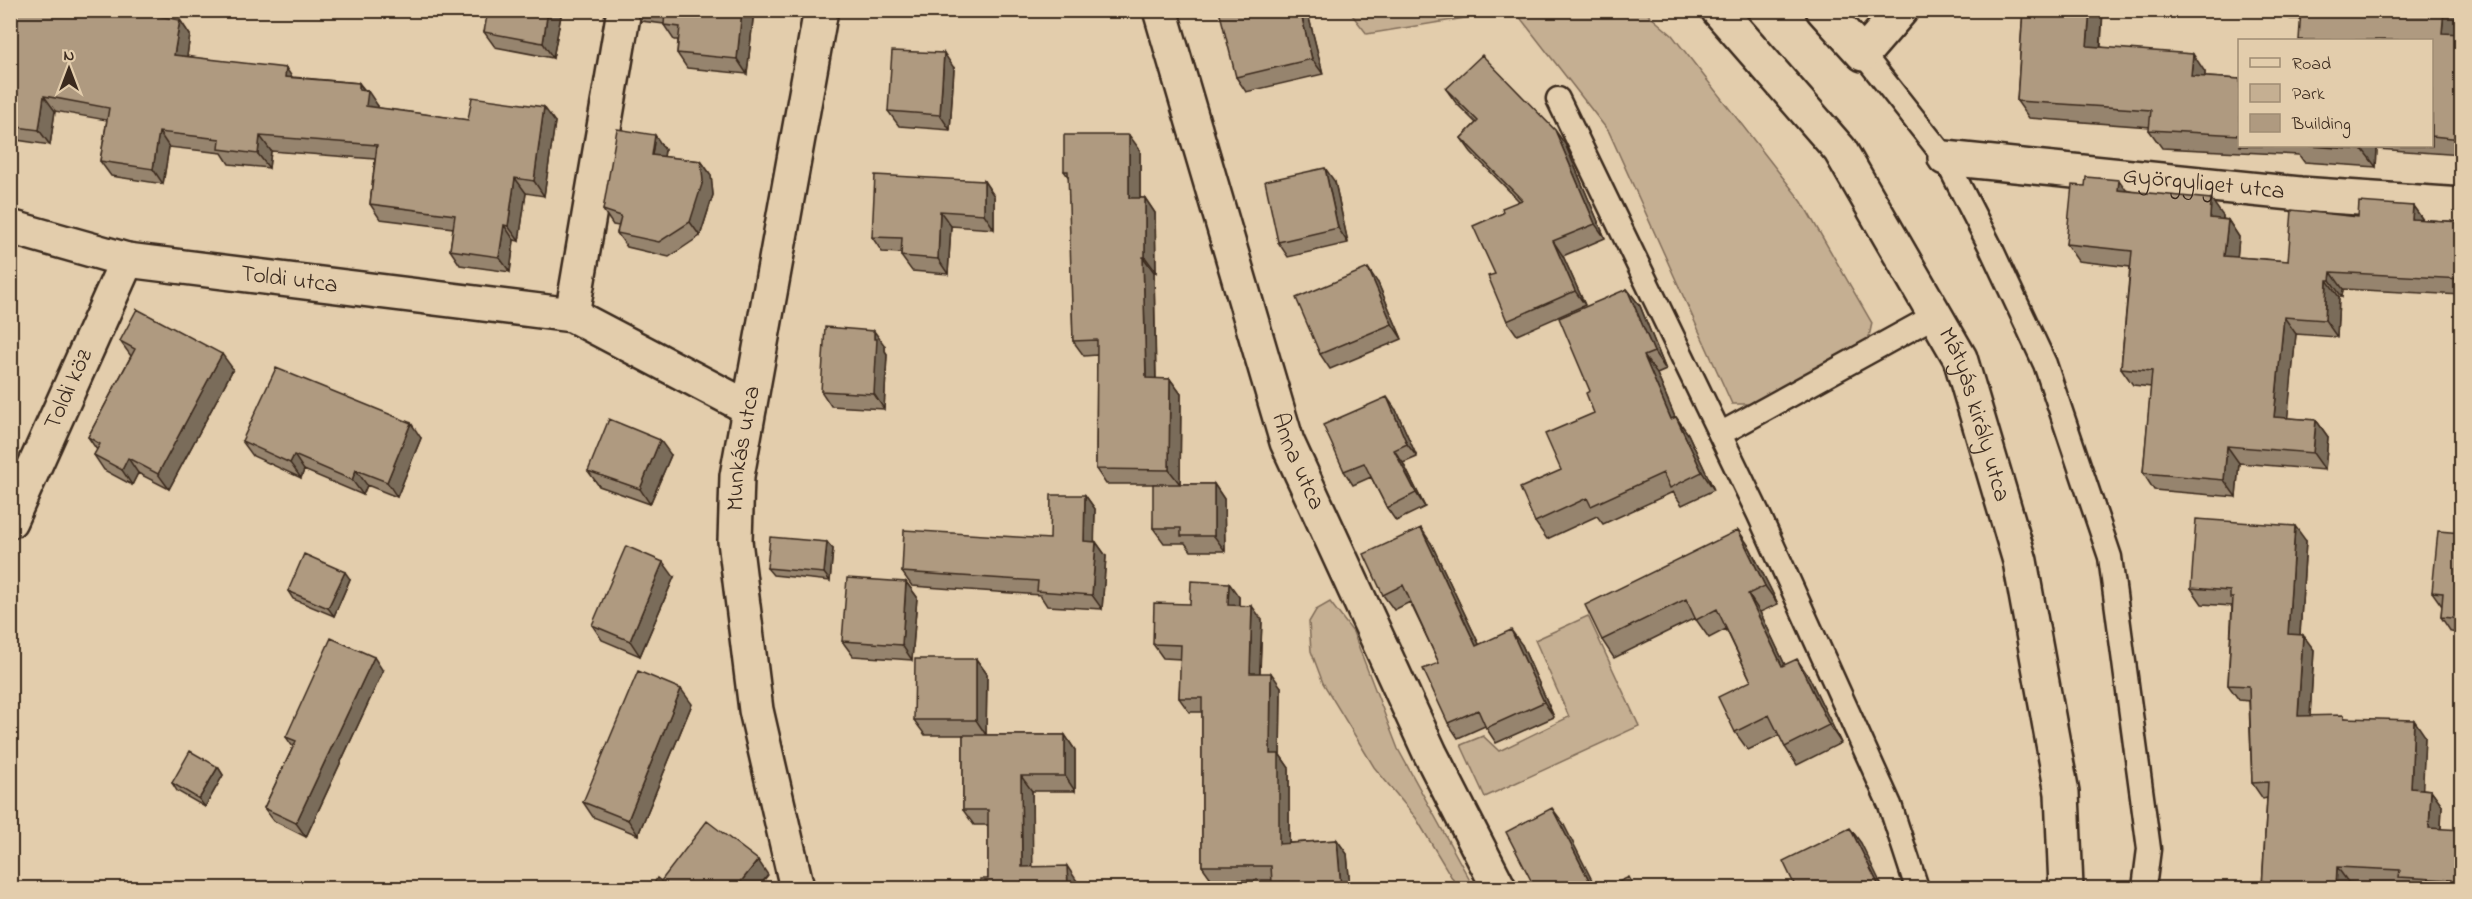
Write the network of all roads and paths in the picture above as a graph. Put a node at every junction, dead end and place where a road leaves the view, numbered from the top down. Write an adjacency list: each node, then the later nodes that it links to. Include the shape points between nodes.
1 (624, 10): 13 (street)
2 (821, 10): 15 (street, Munkás utca)
3 (1160, 10): 19 (street, Anna utca, via 1287,442 1430,753)
4 (1718, 10): 14 (street, Mátyás király utca, via 1840,150)
5 (1823, 10): 7 (street)
6 (1901, 10): 7 (street)
7 (1863, 54): 9 (lane)
8 (1558, 99): 16 (lane)
9 (1945, 158): 10 (street, Györgyliget utca, via 2300,194); 22 (lane, via 2045,364 2110,557 2149,849)
10 (2462, 206)
11 (10, 227): 12 (street, Toldi utca)
12 (127, 260): 13 (street, Toldi utca); 17 (street, Toldi köz)
13 (572, 315): 15 (street, Toldi utca)
14 (1936, 315): 16 (lane); 21 (street, Mátyás király utca, via 1960,358 2020,561 2062,793)
15 (749, 408): 18 (street, Munkás utca, via 738,476 735,541 756,710)
16 (1720, 434): 20 (lane, via 1890,805)
17 (10, 520)
18 (797, 888)
19 (1498, 888)
20 (1917, 888)
21 (2066, 888)
22 (2144, 888)

